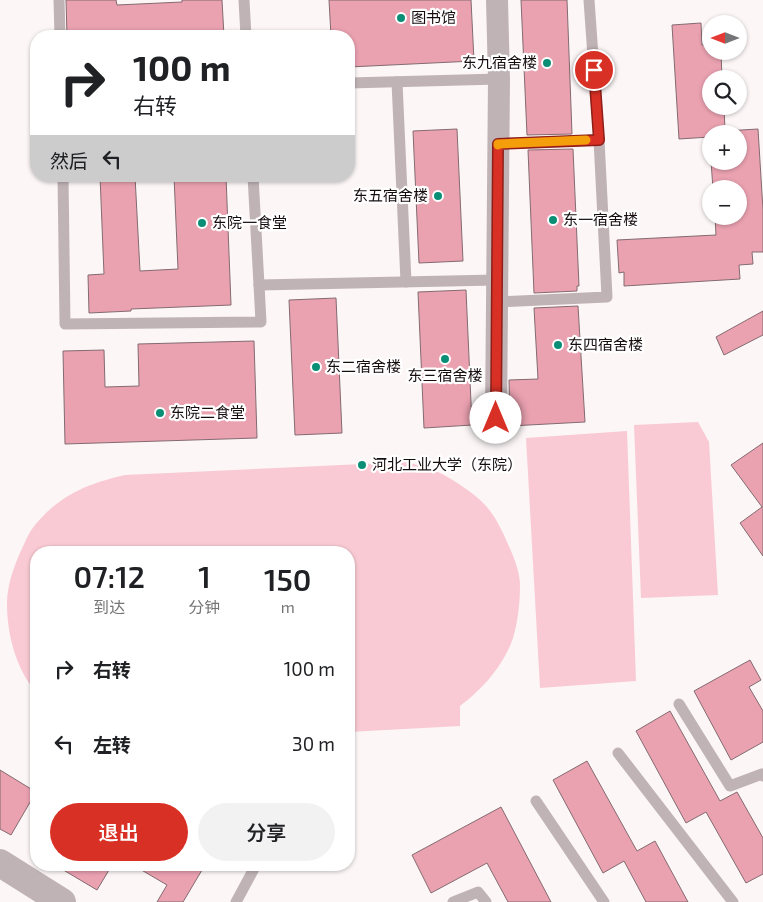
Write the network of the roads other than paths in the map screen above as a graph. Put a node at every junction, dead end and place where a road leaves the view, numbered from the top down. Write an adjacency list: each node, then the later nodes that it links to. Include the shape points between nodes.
1 (58, 0): 5 (lane)
2 (244, 0): 6 (lane)
3 (497, 0): 7 (street)
4 (589, 0): 10 (lane)
5 (60, 30)
6 (246, 30)
7 (499, 79): 8 (lane); 11 (street)
8 (398, 82): 9 (lane); 15 (lane)
9 (355, 83)
10 (599, 140): 11 (lane); 17 (lane, via 607,297)
11 (498, 144): 14 (street)
12 (63, 182): 16 (lane, via 65,324 261,322)
13 (253, 182): 16 (lane)
14 (496, 280): 15 (lane); 17 (street)
15 (406, 282): 16 (lane)
16 (259, 285)
17 (496, 302): 18 (street)
18 (496, 418)
19 (679, 704): 21 (lane, via 730,786)
20 (618, 752): 30 (lane)
21 (763, 776)
22 (536, 801): 29 (lane)
23 (0, 863): 25 (street)
24 (253, 871): 26 (lane)
25 (52, 899)
26 (236, 902)
27 (453, 902): 28 (lane, via 478,892)
28 (486, 902)
29 (604, 902)
30 (733, 902)

